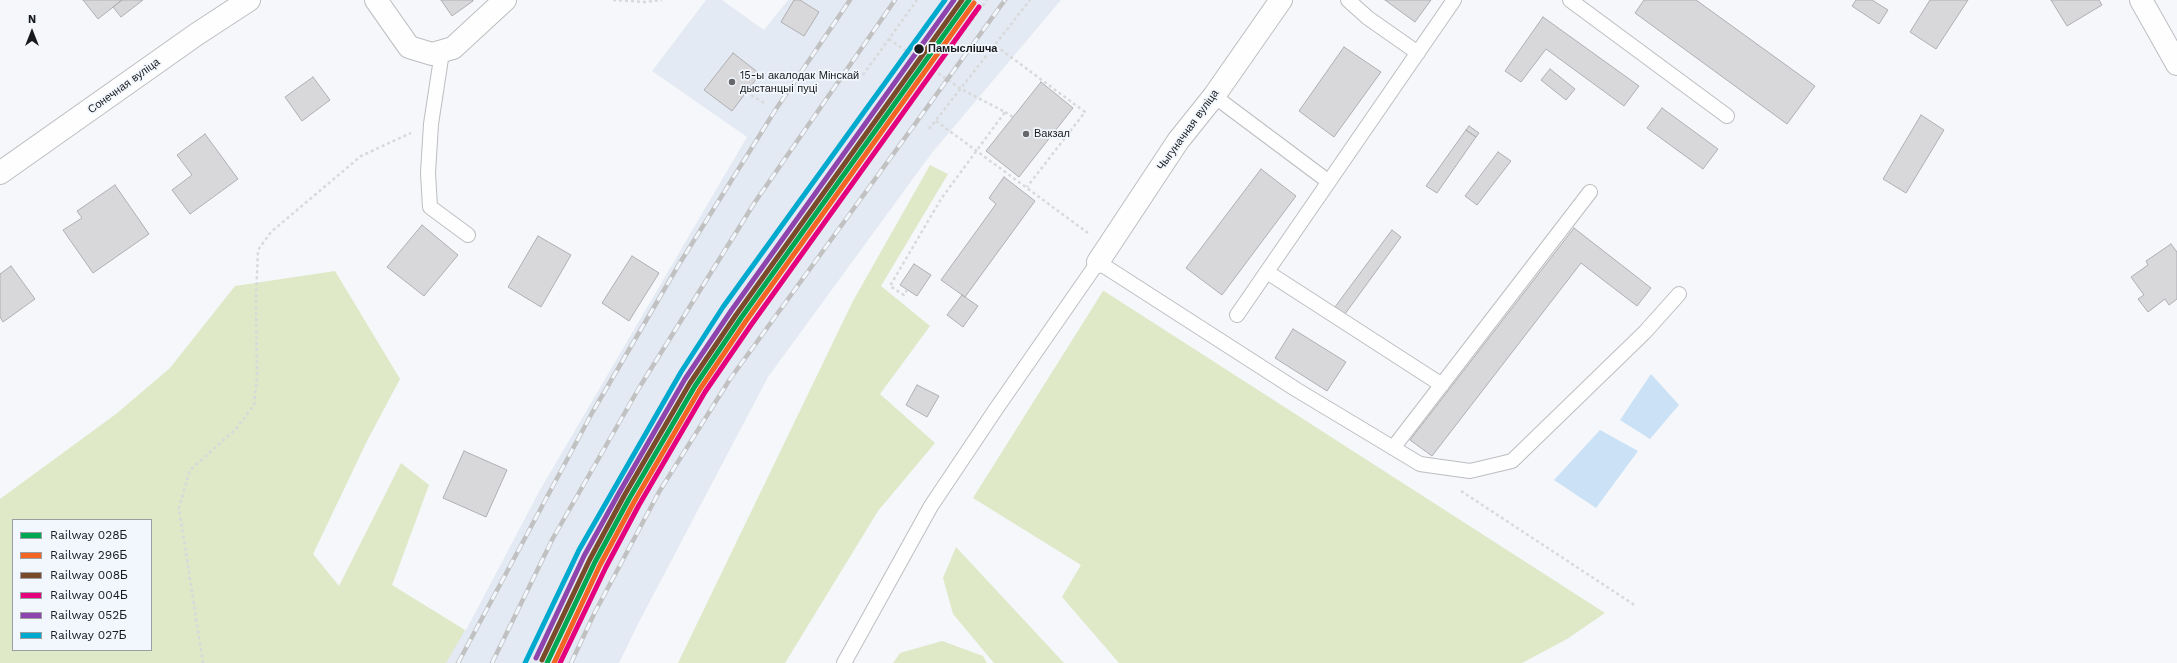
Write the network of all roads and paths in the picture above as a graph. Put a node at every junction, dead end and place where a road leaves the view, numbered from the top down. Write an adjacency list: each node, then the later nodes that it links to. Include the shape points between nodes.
1 (249, 0): 33 (street, Сонечная вуліца)
2 (376, 0): 16 (street, via 409,46 432,54)
3 (505, 0): 16 (street, via 453,48)
4 (614, 0): 5 (path)
5 (662, 0)
6 (917, 0): 14 (path)
7 (987, 0): 19 (path)
8 (1030, 0): 15 (path)
9 (1281, 0): 23 (street, Чыгуначная вуліца)
10 (1348, 0): 17 (lane, via 1368,18)
11 (1454, 0): 17 (lane)
12 (1570, 0): 27 (lane)
13 (2140, 0): 18 (street)
14 (889, 39): 19 (path); 20 (path)
15 (996, 46): 21 (path); 35 (path, via 1085,112)
16 (442, 52): 30 (lane)
17 (1418, 53): 34 (lane)
18 (2177, 64)
19 (934, 70): 21 (path); 24 (path)
20 (863, 74)
21 (961, 89): 26 (path); 29 (path)
22 (746, 92): 25 (path)
23 (1214, 96): 34 (lane); 38 (street, Чыгуначная вуліца, via 1178,141)
24 (911, 102)
25 (766, 104)
26 (1005, 112): 28 (path); 32 (path)
27 (1727, 116)
28 (1013, 117)
29 (936, 121): 31 (path); 32 (path)
30 (431, 124): 37 (lane, via 428,173 430,207); 47 (path, via 361,156 271,232 258,250 257,376 254,405 235,430 190,470 179,508)
31 (929, 129)
32 (977, 150): 35 (path); 40 (path, via 941,200 890,286 904,295)
33 (0, 173)
34 (1329, 182): 39 (lane)
35 (1027, 187): 38 (path)
36 (1590, 192): 43 (lane)
37 (468, 235)
38 (1103, 255): 44 (lane, via 1297,390); 48 (lane, via 931,506)
39 (1267, 272): 42 (lane); 43 (lane)
40 (908, 290)
41 (1679, 294): 44 (lane, via 1645,332 1512,461 1470,471 1420,464)
42 (1237, 315)
43 (1442, 385): 44 (lane)
44 (1393, 448)
45 (1460, 490): 46 (path)
46 (1636, 606)
47 (203, 663)
48 (844, 663)

